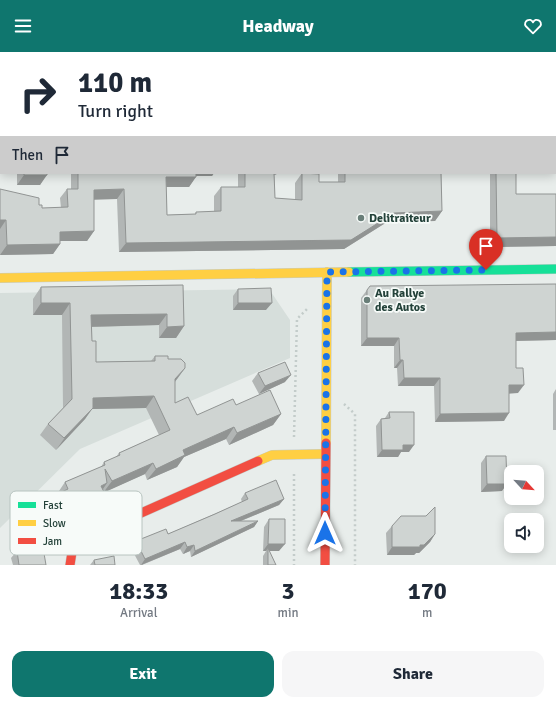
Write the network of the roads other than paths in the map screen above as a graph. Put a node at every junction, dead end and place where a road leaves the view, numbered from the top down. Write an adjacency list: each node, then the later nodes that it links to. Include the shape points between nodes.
1 (556, 269): 2 (street)
2 (327, 272): 3 (street); 4 (street)
3 (0, 278)
4 (324, 454): 5 (street, via 272,455); 8 (street)
5 (142, 513)
6 (72, 555): 7 (street)
7 (70, 565)
8 (325, 565)

